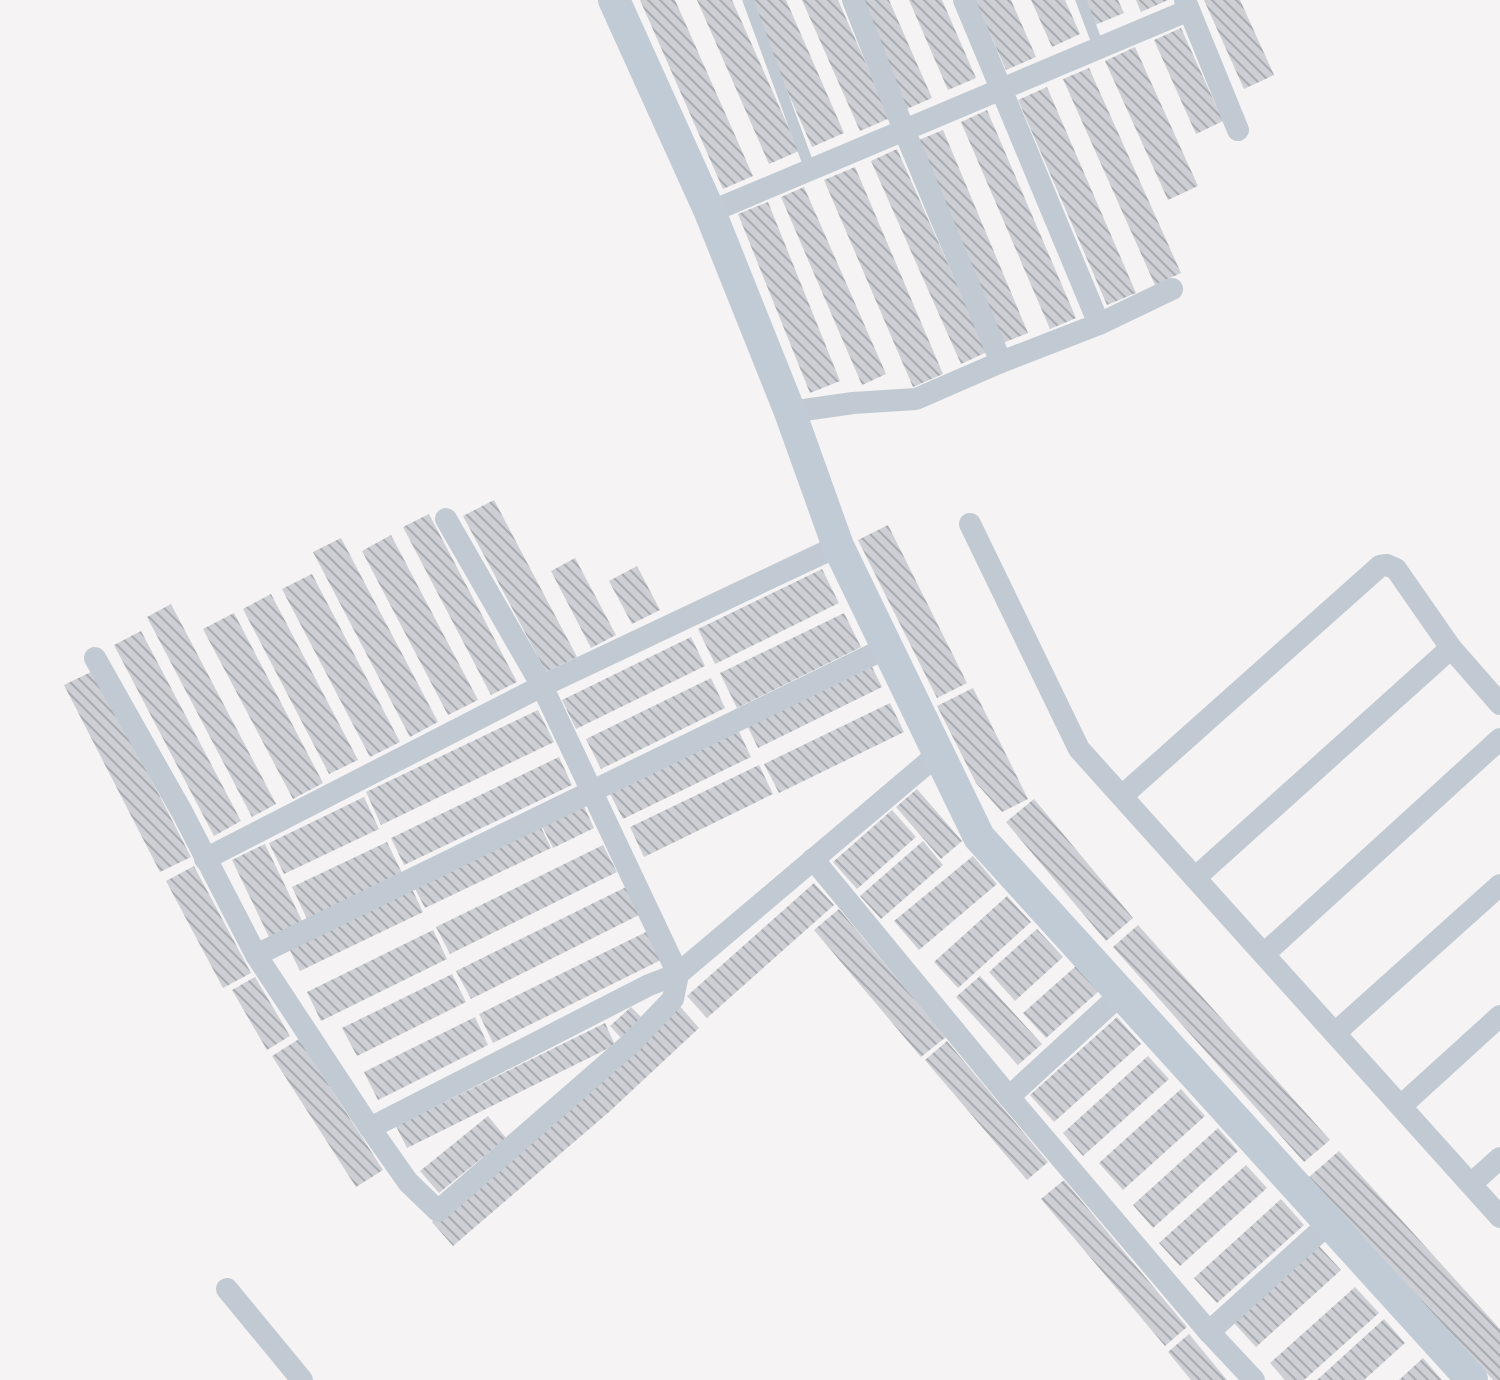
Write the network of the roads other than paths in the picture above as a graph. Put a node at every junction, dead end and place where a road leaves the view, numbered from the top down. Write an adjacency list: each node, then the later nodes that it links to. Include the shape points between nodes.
1 (614, 0): 12 (street)
2 (748, 0): 11 (lane)
3 (853, 0): 9 (street)
4 (964, 0): 8 (street)
5 (1081, 0): 7 (lane)
6 (1187, 5): 7 (street); 10 (street)
7 (1099, 48): 8 (street)
8 (1001, 90): 9 (street); 14 (street)
9 (904, 130): 11 (street); 15 (street)
10 (1238, 130)
11 (810, 169): 12 (street)
12 (710, 212): 16 (street)
13 (1172, 289): 14 (street)
14 (1099, 324): 15 (street)
15 (1001, 362): 16 (street, via 916,399 853,403)
16 (794, 422): 19 (street)
17 (446, 519): 23 (street)
18 (970, 524): 28 (street, via 1079,749)
19 (838, 546): 20 (street); 23 (street)
20 (886, 648): 26 (street); 27 (street)
21 (1451, 648): 24 (street); 28 (street, via 1396,569 1380,566); 31 (street)
22 (95, 658): 29 (street)
23 (542, 686): 27 (street); 29 (street)
24 (1500, 704)
25 (1500, 739): 33 (street)
26 (938, 754): 30 (street); 36 (street, via 979,837)
27 (592, 791): 34 (street); 35 (street)
28 (1122, 796): 31 (street)
29 (205, 859): 34 (street)
30 (813, 859): 35 (street); 39 (street)
31 (1195, 878): 33 (street)
32 (1500, 885): 38 (street)
33 (1264, 954): 38 (street)
34 (256, 955): 41 (street)
35 (678, 974): 41 (street); 41 (street, via 673,999 631,1043 438,1211 408,1182)
36 (1122, 993): 39 (street); 45 (street)
37 (1500, 1016): 40 (street)
38 (1335, 1033): 40 (street)
39 (1009, 1097): 47 (street)
40 (1401, 1106): 43 (street)
41 (370, 1128)
42 (1500, 1158): 43 (street)
43 (1471, 1184): 44 (street)
44 (1500, 1217)
45 (1328, 1224): 47 (street); 50 (street)
46 (227, 1289): 48 (street)
47 (1209, 1332): 49 (street)
48 (302, 1380)
49 (1254, 1380)
50 (1472, 1380)

